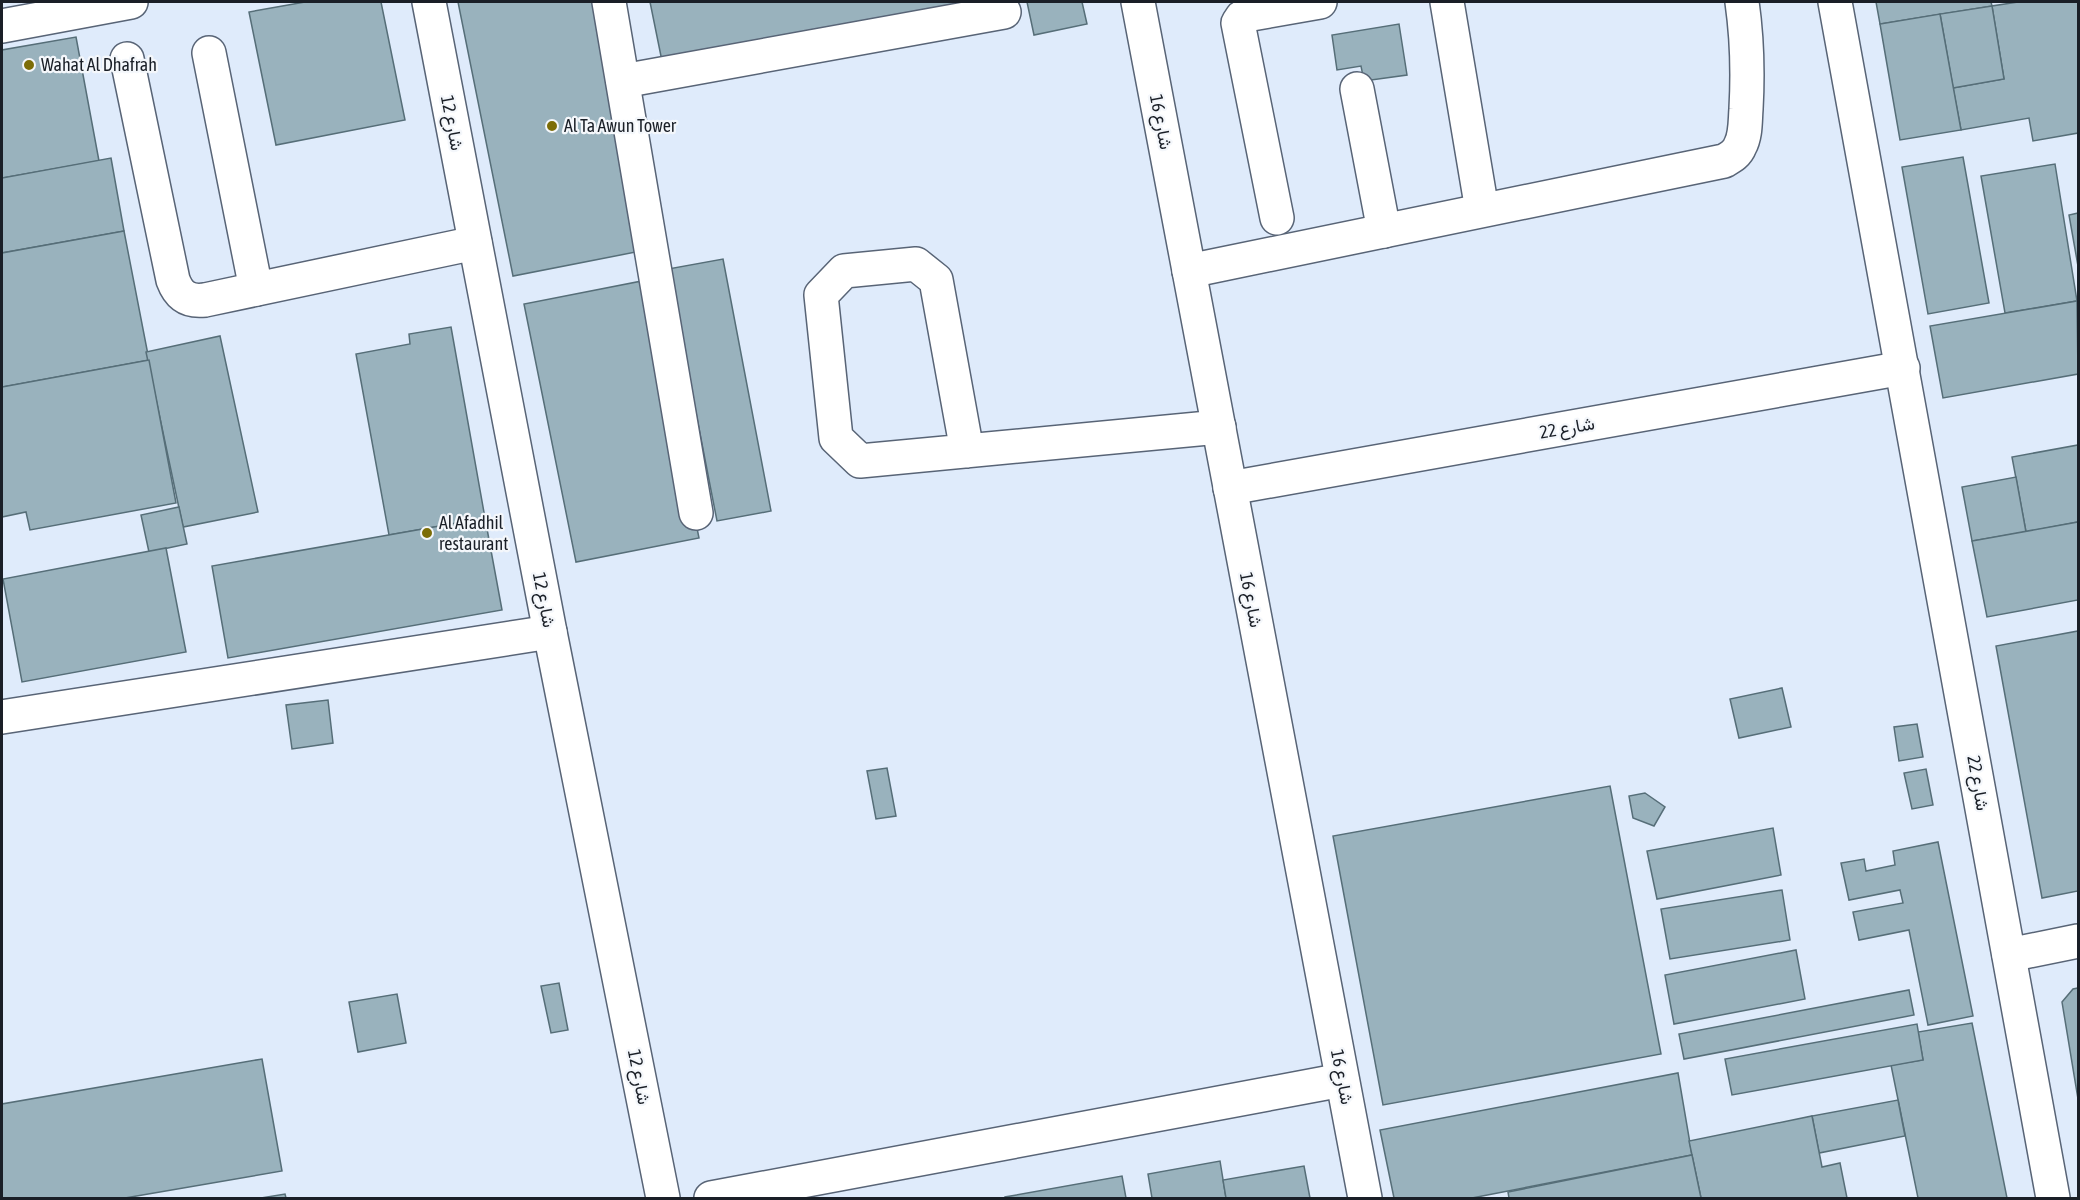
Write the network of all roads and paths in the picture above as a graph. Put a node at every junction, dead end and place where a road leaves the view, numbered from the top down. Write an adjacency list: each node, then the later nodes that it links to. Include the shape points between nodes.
1 (131, 2): 10 (street)
2 (429, 2): 18 (street, شارع 12)
3 (609, 2): 13 (street)
4 (1138, 2): 19 (street, شارع 16)
5 (1315, 2): 16 (street, via 1246,15 1238,23)
6 (1447, 2): 15 (street)
7 (1742, 2): 15 (street, via 1747,98 1744,134 1734,155 1724,161)
8 (1835, 2): 21 (street, شارع 22)
9 (1004, 12): 13 (street)
10 (2, 26)
11 (209, 53): 20 (street)
12 (128, 59): 20 (street, via 177,290 184,298 195,301)
13 (623, 81): 25 (street)
14 (1357, 89): 17 (street)
15 (1482, 210): 17 (street)
16 (1276, 218)
17 (1384, 231): 19 (street)
18 (475, 243): 20 (street); 26 (street, شارع 12)
19 (1189, 272): 22 (street, شارع 16)
20 (256, 289)
21 (1903, 368): 24 (street, شارع 22); 29 (street, شارع 22)
22 (1219, 427): 23 (street); 24 (street, شارع 16)
23 (967, 451): 23 (street, via 860,460 836,438 821,295 844,271 916,264 936,280)
24 (1230, 488): 30 (street, شارع 16)
25 (696, 513)
26 (550, 632): 27 (street); 31 (street, شارع 12)
27 (2, 717)
28 (2079, 941): 29 (street)
29 (2010, 955): 34 (street, شارع 22)
30 (1342, 1080): 32 (street); 33 (street, شارع 16)
31 (663, 1198)
32 (711, 1198)
33 (1365, 1198)
34 (2053, 1198)

